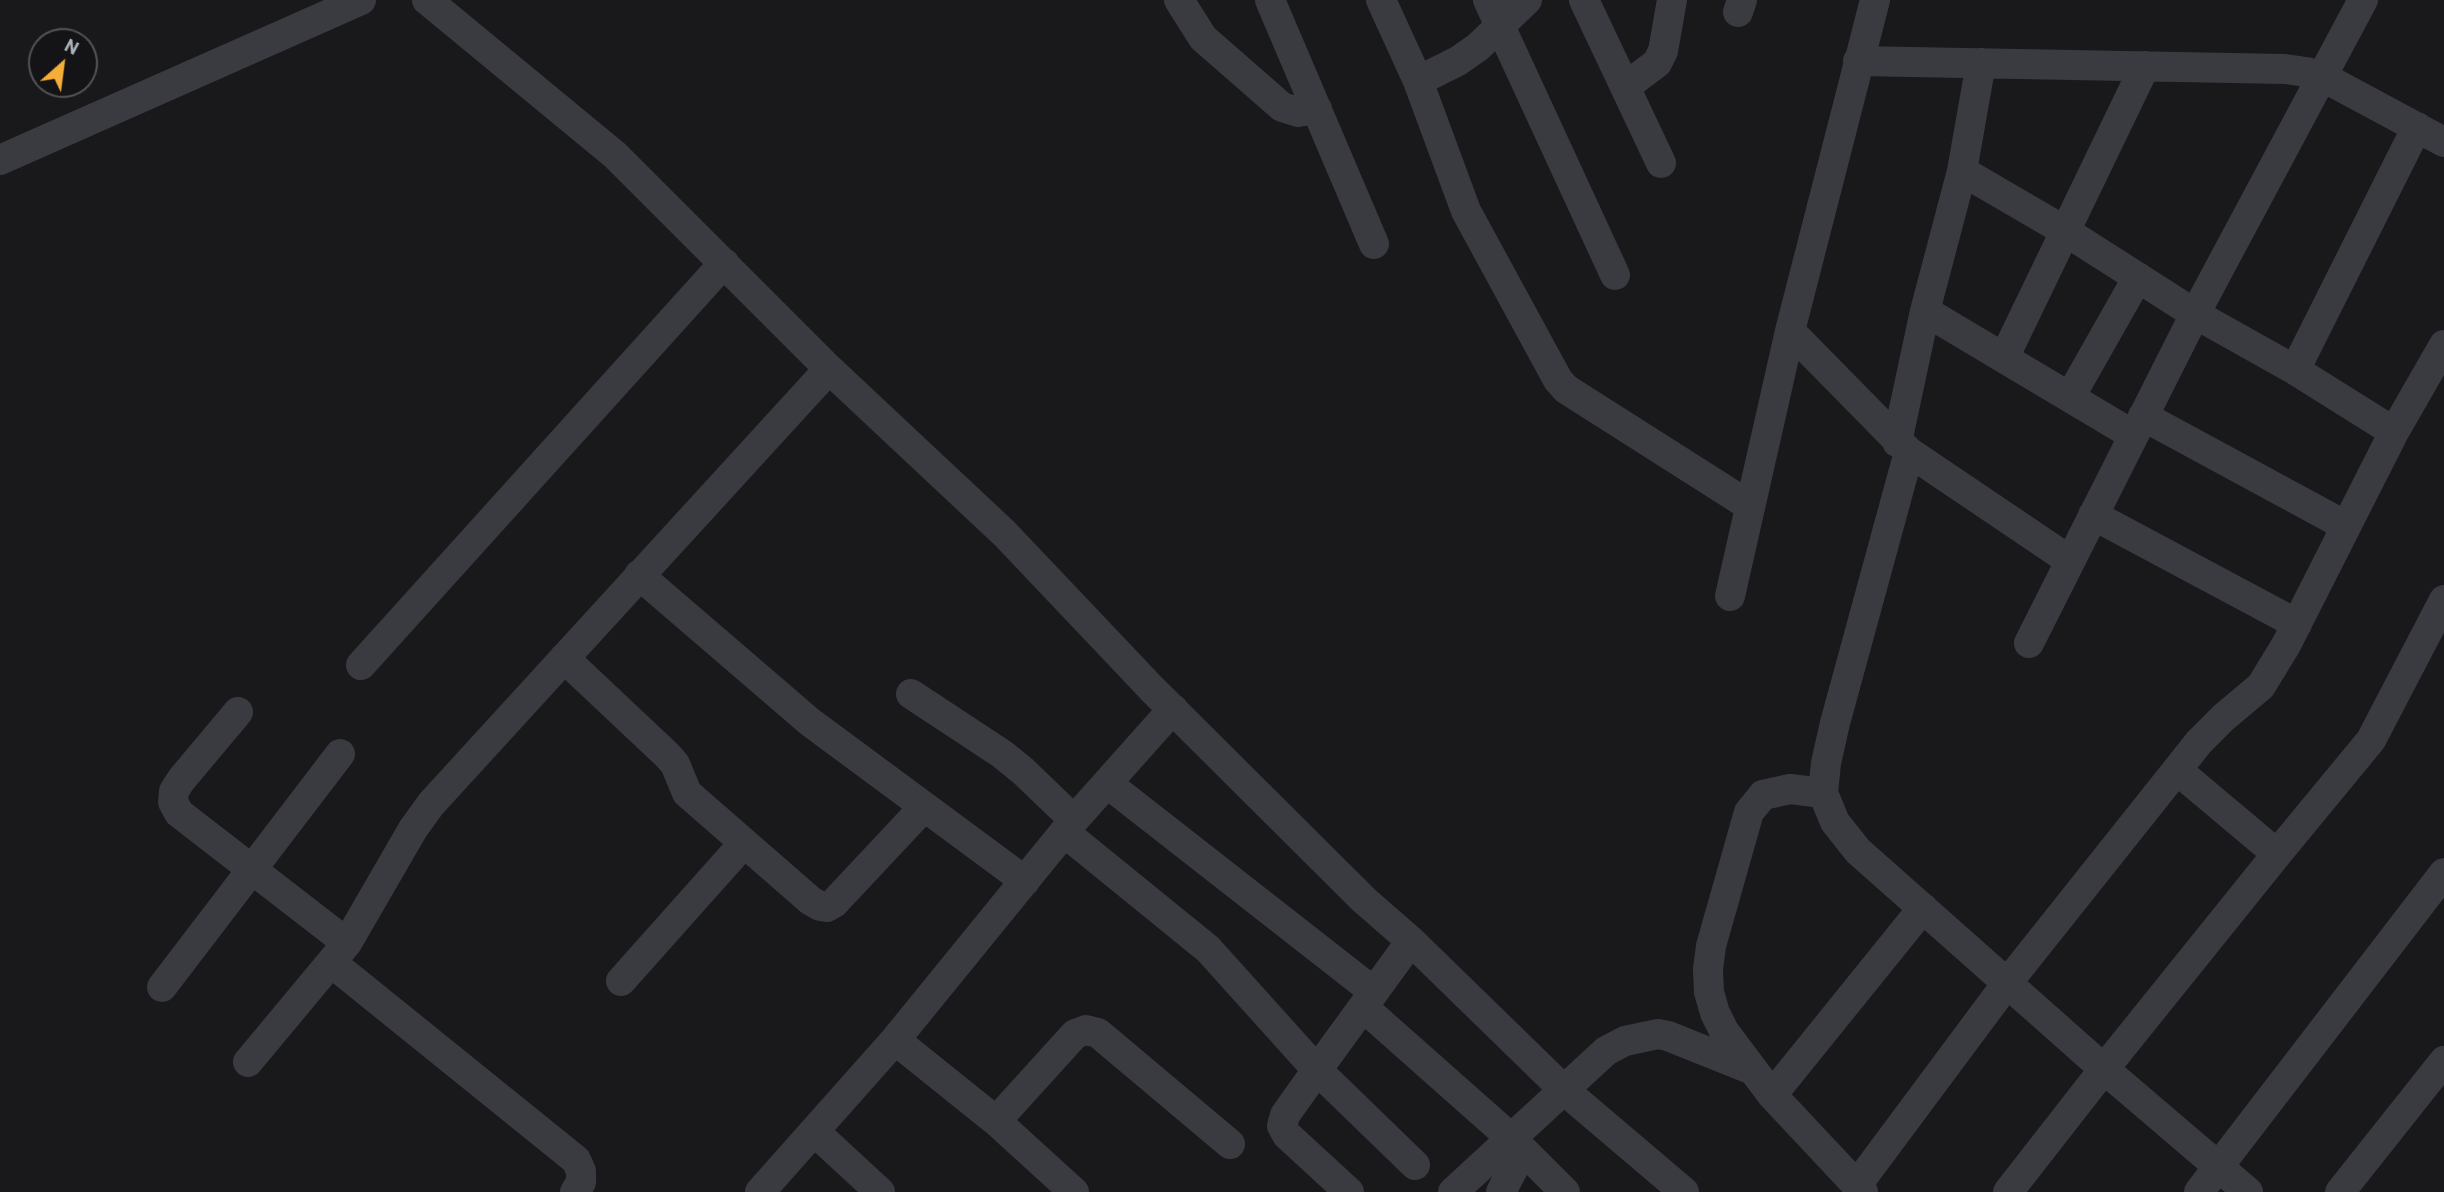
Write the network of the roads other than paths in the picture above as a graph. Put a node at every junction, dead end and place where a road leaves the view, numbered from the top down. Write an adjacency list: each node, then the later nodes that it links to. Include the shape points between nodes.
1 (361, 0): 22 (street)
2 (427, 0): 27 (street, via 615,155)
3 (1179, 0): 19 (street, via 1209,44 1282,107)
4 (1270, 0): 19 (street)
5 (1381, 0): 17 (street)
6 (1488, 0): 12 (street)
7 (1527, 0): 12 (street)
8 (1584, 0): 18 (street)
9 (1672, 0): 18 (street, via 1663,51 1657,62)
10 (1875, 0): 13 (street)
11 (2363, 0): 16 (street)
12 (1500, 27): 17 (street, via 1467,55); 28 (street)
13 (1858, 61): 14 (street); 32 (street)
14 (1981, 63): 15 (street); 24 (street)
15 (2145, 66): 16 (street, via 2285,69); 25 (street)
16 (2323, 77): 20 (street); 31 (street)
17 (1418, 81): 41 (street, via 1466,211 1558,380)
18 (1625, 87): 23 (street)
19 (1317, 109): 26 (street)
20 (2417, 127): 21 (street); 36 (street)
21 (2444, 142)
22 (0, 160)
23 (1661, 163)
24 (1962, 171): 25 (street); 30 (street)
25 (2065, 231): 29 (street); 34 (street)
26 (1374, 244)
27 (724, 263): 35 (street); 51 (street)
28 (1615, 275)
29 (2138, 277): 31 (street); 37 (street)
30 (1925, 311): 34 (street); 40 (street)
31 (2196, 314): 36 (street); 38 (street)
32 (1790, 331): 40 (street); 41 (street)
33 (2442, 353): 39 (street)
34 (2004, 358): 37 (street)
35 (829, 369): 45 (street); 53 (street, via 1005,534)
36 (2295, 370): 39 (street)
37 (2070, 397): 38 (street)
38 (2138, 425): 42 (street); 43 (street)
39 (2394, 432): 43 (street)
40 (1903, 447): 44 (street); 58 (street, via 1835,723)
41 (1750, 506): 46 (street)
42 (2093, 515): 44 (street); 48 (street)
43 (2346, 526): 48 (street)
44 (2069, 560): 49 (street)
45 (639, 575): 50 (street); 59 (street, via 810,722)
46 (1730, 596)
47 (2441, 614): 62 (street, via 2371,740)
48 (2297, 624): 56 (street, via 2261,686 2211,729)
49 (2029, 643)
50 (564, 658): 61 (street, via 667,755 687,793); 68 (street, via 422,815)
51 (361, 665)
52 (911, 694): 60 (street, via 1023,771)
53 (1172, 709): 57 (street); 67 (street)
54 (238, 712): 63 (street, via 181,780 173,802 179,813)
55 (340, 754): 63 (street)
56 (2178, 770): 62 (street); 70 (street)
57 (1108, 784): 60 (street); 72 (street)
58 (1823, 793): 66 (street, via 1835,822 1858,850); 78 (street, via 1790,789 1763,795 1749,811 1711,946 1709,992 1715,1013)
59 (924, 807): 61 (street, via 827,907 811,901); 65 (street)
60 (1069, 826): 65 (street); 77 (street, via 1208,949)
61 (744, 843): 69 (street)
62 (2277, 854): 76 (street)
63 (251, 870): 68 (street); 71 (street)
64 (2444, 873): 86 (street)
65 (1024, 881): 73 (street)
66 (1923, 908): 70 (street); 80 (street)
67 (1411, 941): 72 (street); 79 (street)
68 (340, 953): 75 (street); 88 (street, via 576,1160 581,1182)
69 (621, 981)
70 (2008, 982): 76 (street); 87 (street)
71 (162, 987)
72 (1368, 999): 77 (street); 84 (street)
73 (895, 1040): 81 (street); 82 (street)
74 (2444, 1061): 100 (street)
75 (248, 1062)
76 (2104, 1069): 86 (street); 97 (street)
77 (1317, 1070): 85 (street); 92 (street, via 1282,1126)
78 (1754, 1070): 79 (street, via 1658,1034 1616,1044); 80 (street)
79 (1564, 1090): 84 (street); 96 (street)
80 (1772, 1095): 87 (street)
81 (996, 1121): 83 (street, via 1076,1034 1086,1030 1098,1033); 91 (street)
82 (815, 1132): 89 (street); 90 (street)
83 (1230, 1144)
84 (1517, 1144): 93 (street); 94 (street); 95 (street)
85 (1415, 1165)
86 (2218, 1168): 98 (street); 99 (street)
87 (1860, 1189)
88 (575, 1192)
89 (760, 1192)
90 (880, 1192)
91 (1074, 1192)
92 (1349, 1192)
93 (1453, 1192)
94 (1501, 1192)
95 (1565, 1192)
96 (1684, 1192)
97 (2008, 1192)
98 (2199, 1192)
99 (2248, 1192)
100 (2340, 1192)

